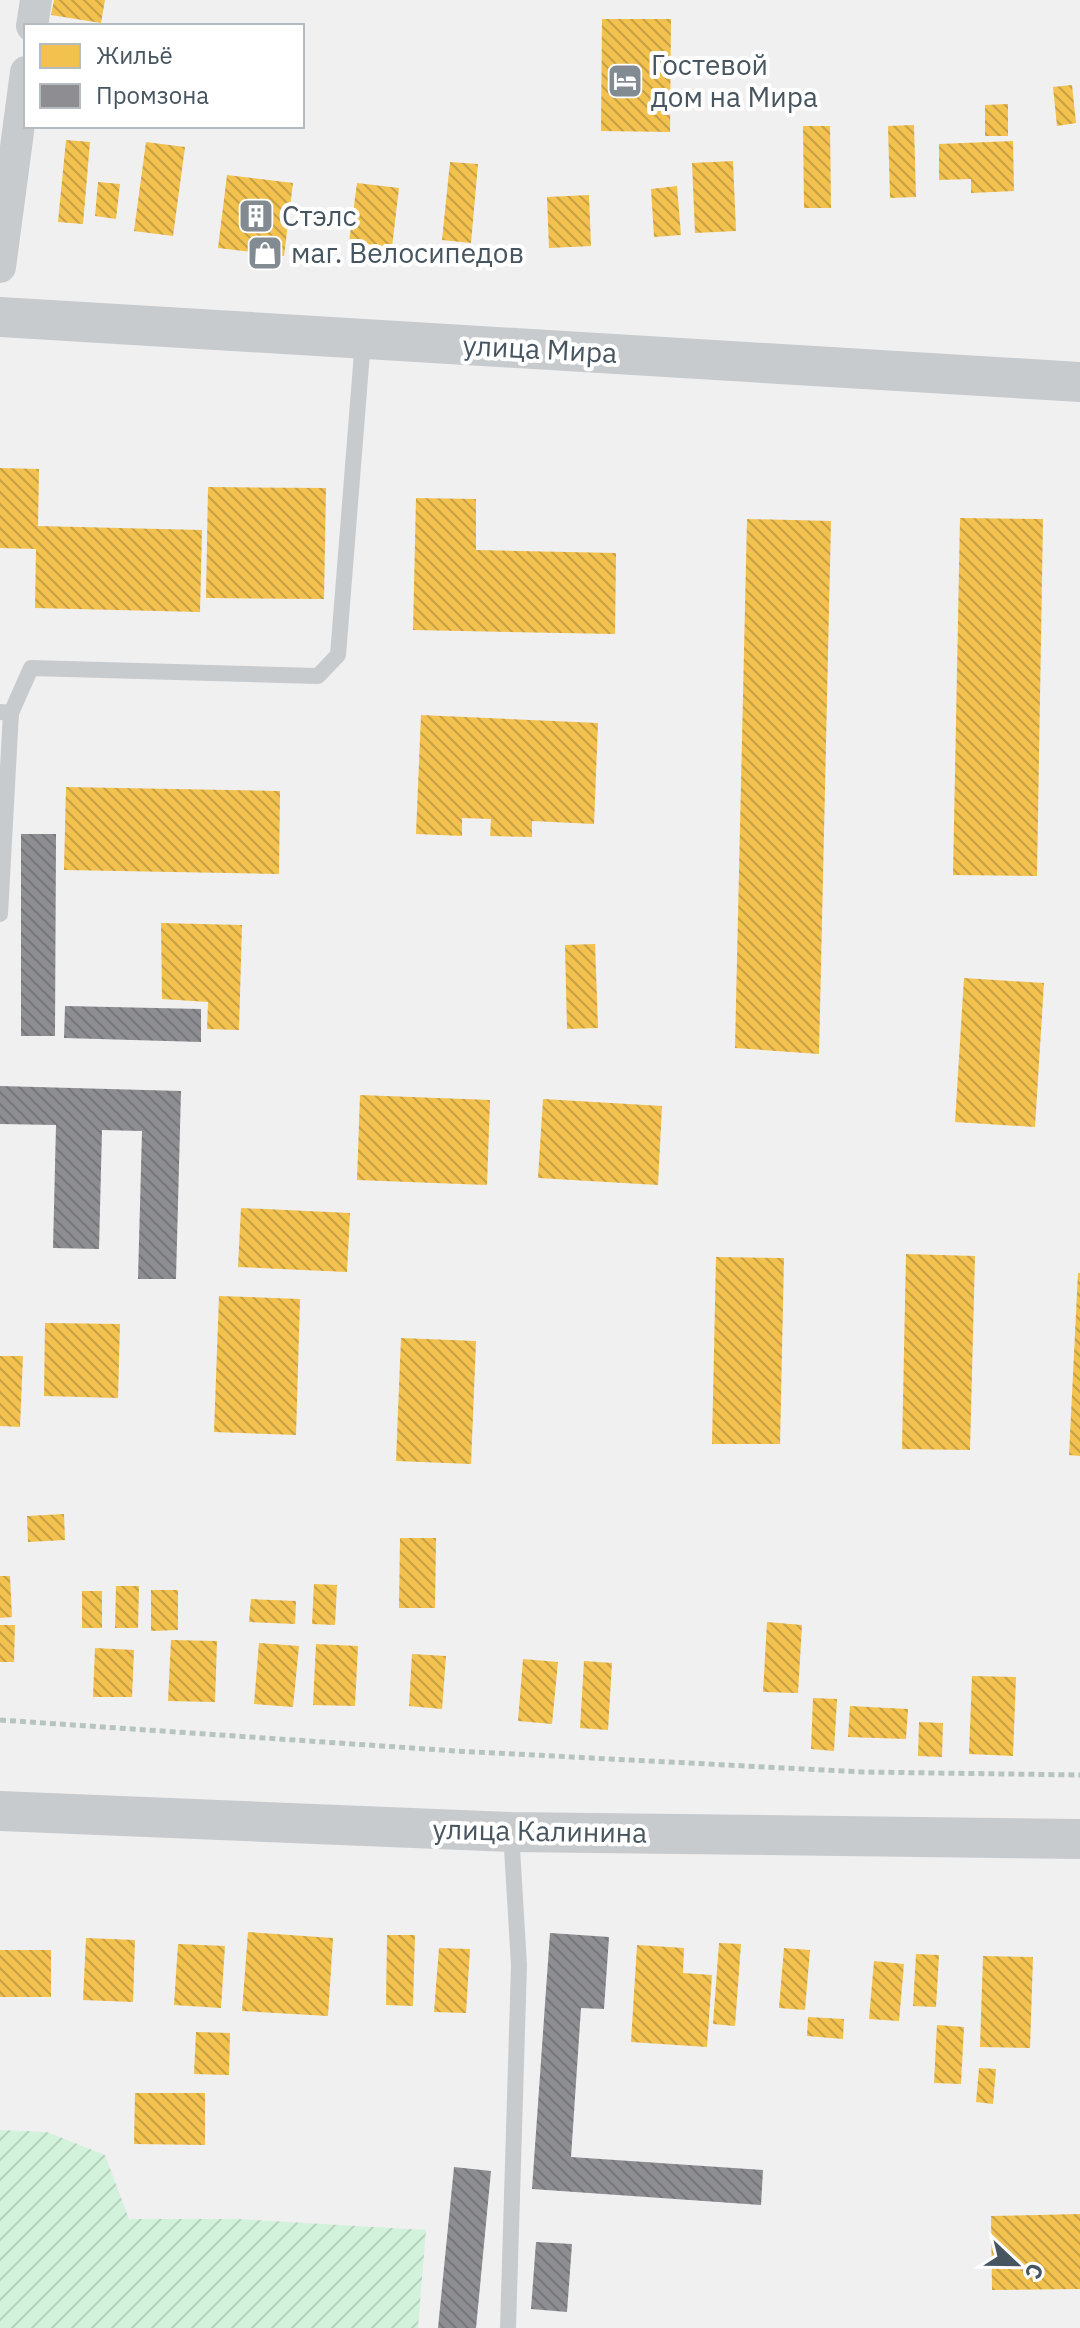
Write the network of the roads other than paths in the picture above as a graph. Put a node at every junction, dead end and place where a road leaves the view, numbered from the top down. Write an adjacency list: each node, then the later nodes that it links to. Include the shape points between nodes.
1 (36, 0): 2 (street)
2 (32, 24)
3 (24, 87): 4 (street)
4 (0, 267)
5 (0, 317): 6 (street, улица Мира)
6 (363, 340): 7 (street, улица Мира); 8 (lane, via 338,655 318,676 31,668)
7 (1080, 382)
8 (6, 712): 9 (lane)
9 (0, 914)
10 (0, 1811): 11 (street, улица Калинина)
11 (511, 1832): 12 (street, улица Калинина); 13 (lane, via 519,1965)
12 (1080, 1839)
13 (508, 2328)

